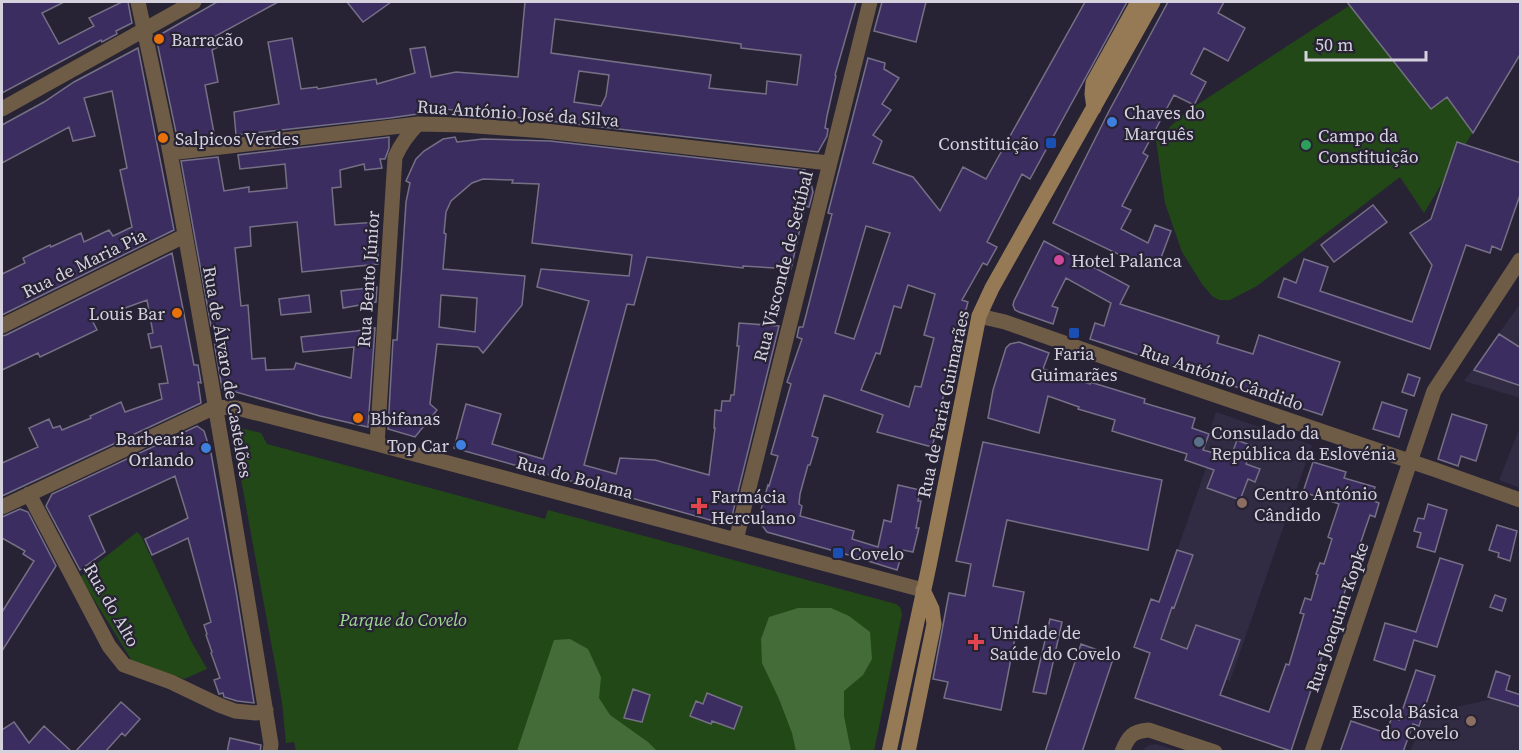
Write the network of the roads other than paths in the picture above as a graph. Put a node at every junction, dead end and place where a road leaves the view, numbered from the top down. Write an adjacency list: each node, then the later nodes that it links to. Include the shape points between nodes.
1 (138, 2): 6 (street, Rua de Álvaro de Castelões)
2 (194, 2): 6 (street)
3 (870, 2): 11 (street, Rua Visconde de Setúbal)
4 (1138, 2): 7 (main road, Rua de Faria Guimarães, via 1093,82)
5 (1153, 2): 7 (main road, Rua de Faria Guimarães)
6 (144, 29): 8 (street); 10 (street, Rua de Álvaro de Castelões)
7 (1094, 108): 14 (main road, Rua de Faria Guimarães)
8 (2, 109)
9 (418, 124): 10 (street, Rua António José da Silva); 11 (street, Rua António José da Silva, via 545,131); 17 (street, Rua Bento Júnior, via 400,146 396,158)
10 (170, 153): 12 (street, Rua de Álvaro de Castelões)
11 (829, 163): 22 (street, Rua Visconde de Setúbal)
12 (184, 236): 15 (street, Rua de Maria Pia); 16 (street, Rua de Álvaro de Castelões)
13 (1521, 260): 18 (street, Rua Joaquim Kopke, via 1434,391)
14 (979, 316): 18 (street, Rua António Cândido); 23 (main road, Rua de Faria Guimarães)
15 (2, 326)
16 (215, 406): 17 (street, Rua do Bolama, via 237,408); 19 (street); 24 (street, Rua de Álvaro de Castelões)
17 (377, 444): 22 (street, Rua do Bolama)
18 (1410, 462): 20 (street, Rua António Cândido); 30 (street, Rua Joaquim Kopke)
19 (29, 494): 21 (street); 24 (street, Rua do Alto, via 109,646 124,665 235,711)
20 (1521, 501)
21 (2, 507)
22 (736, 540): 23 (street, Rua do Bolama)
23 (923, 590): 26 (main road, Rua de Faria Guimarães); 27 (main road, via 934,624)
24 (266, 710): 25 (street, Rua de Álvaro de Castelões)
25 (272, 749)
26 (889, 752)
27 (908, 752)
28 (1122, 752): 29 (street, via 1138,730 1149,730)
29 (1215, 752)
30 (1312, 752)

